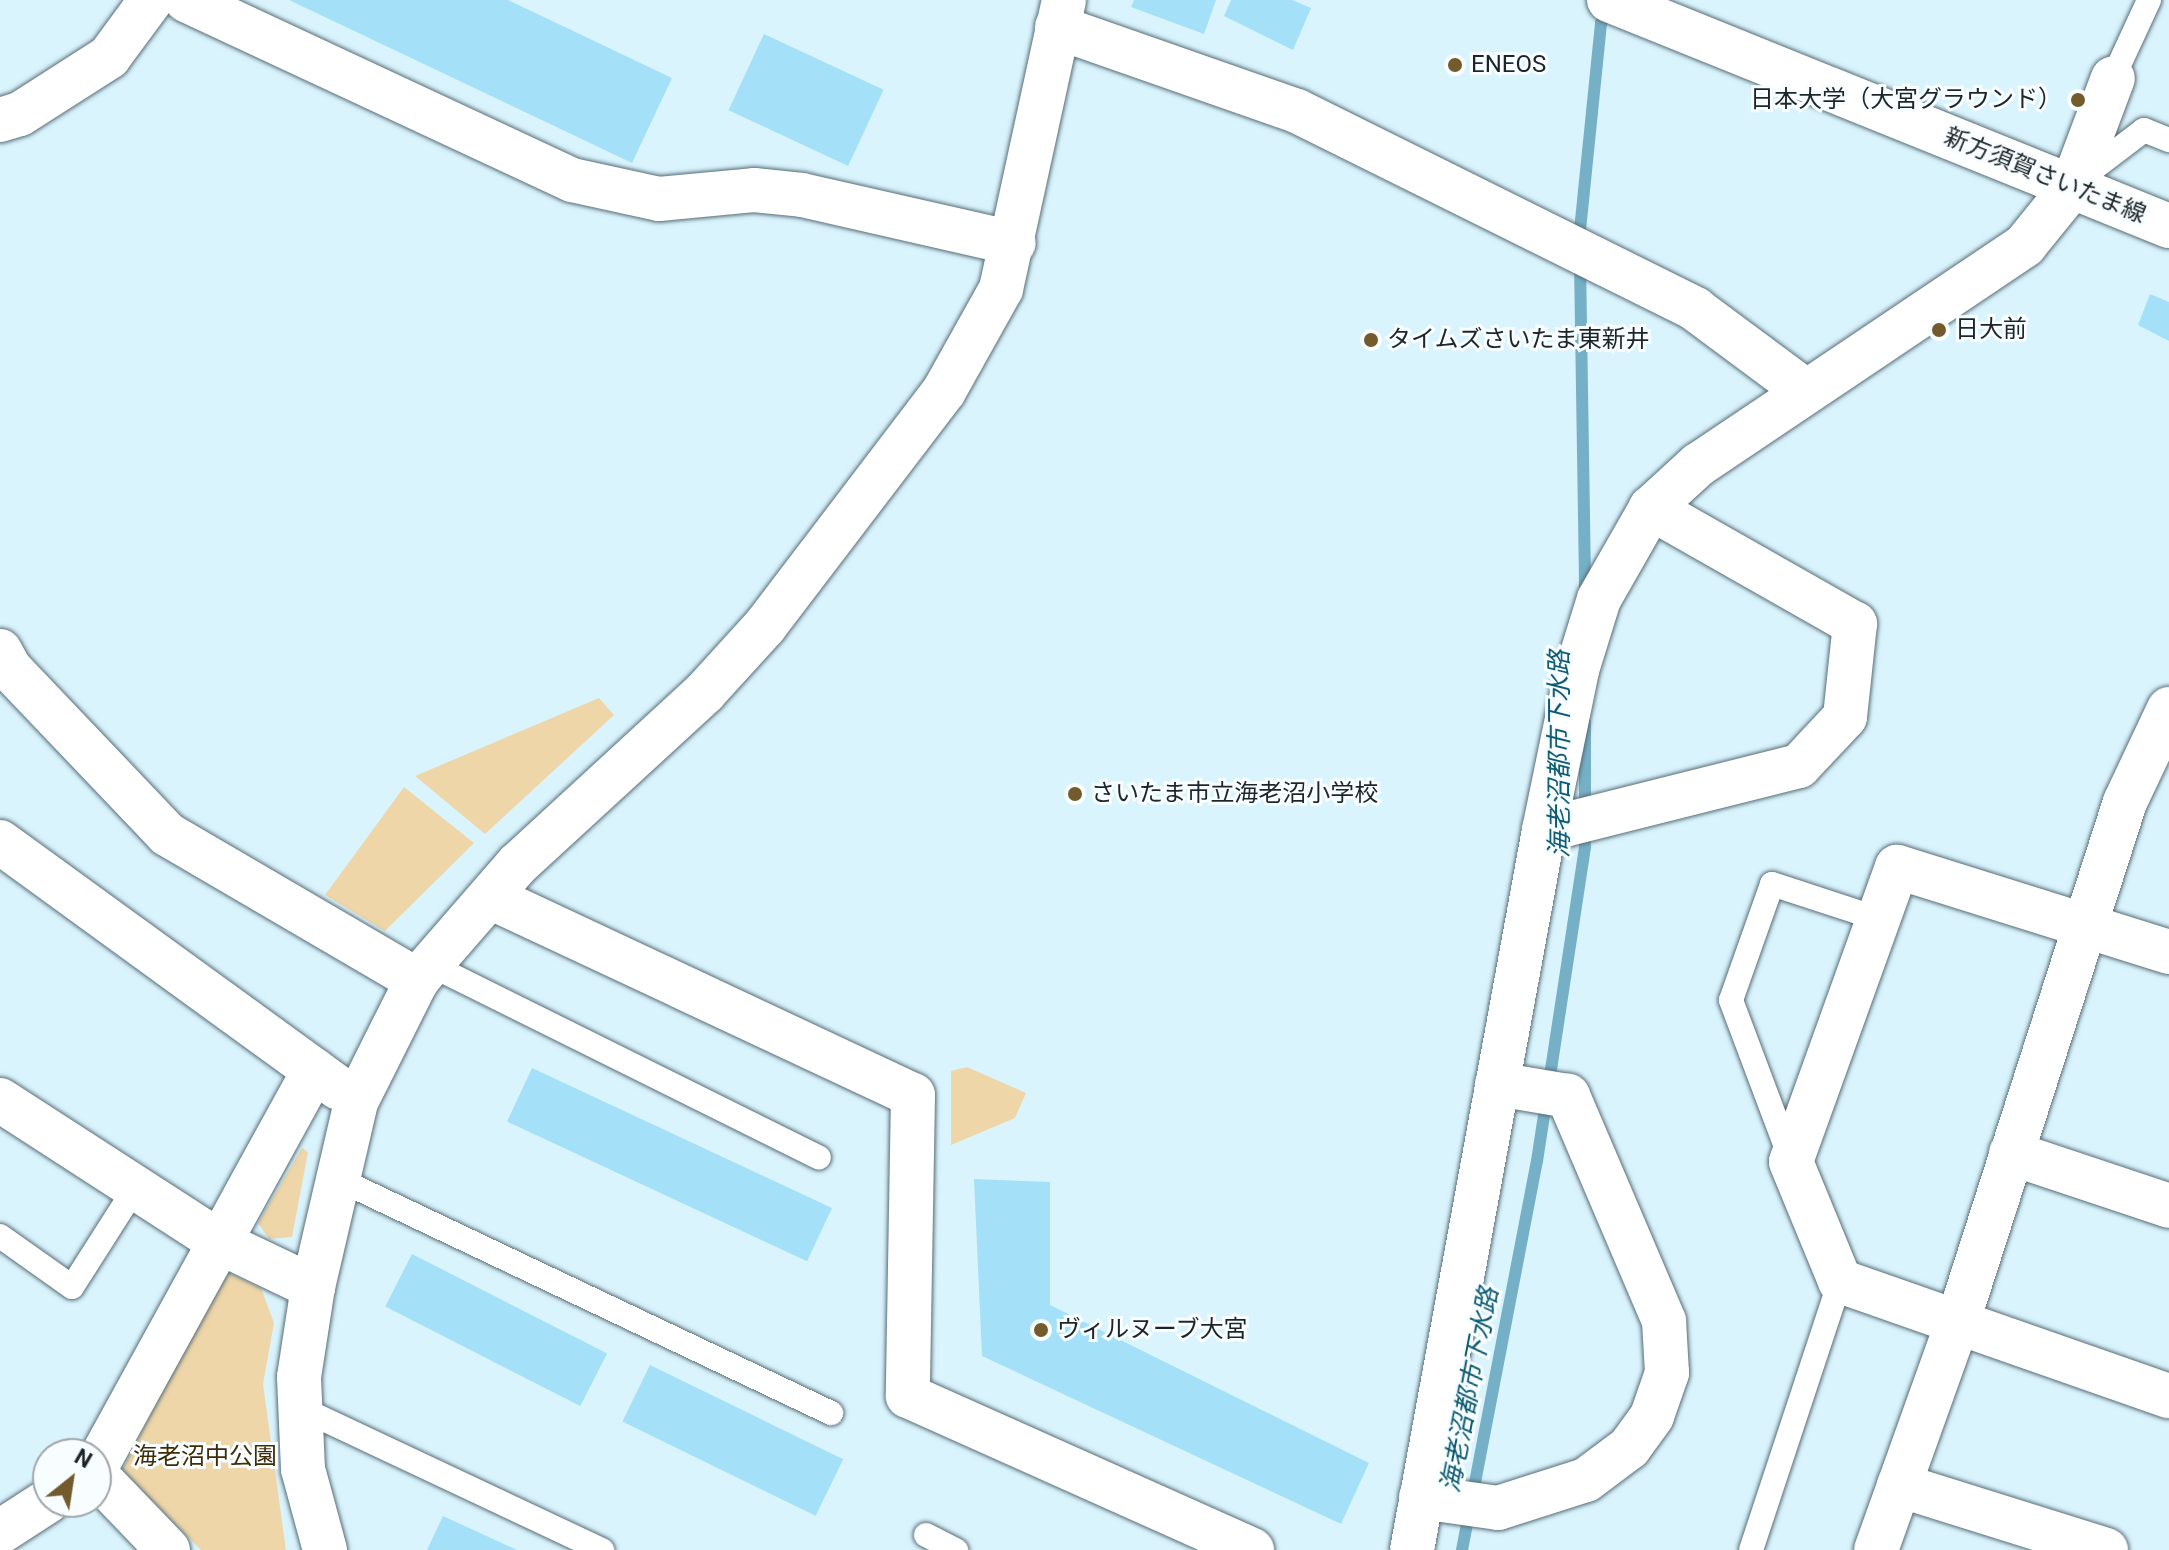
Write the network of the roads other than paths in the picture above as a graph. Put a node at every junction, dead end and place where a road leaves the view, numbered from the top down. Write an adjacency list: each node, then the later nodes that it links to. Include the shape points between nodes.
1 (151, 0): 7 (street, via 109,57 20,114)
2 (186, 0): 11 (street, via 572,180 659,199 754,190 802,195)
3 (1609, 0): 9 (street, 新方須賀さいたま線)
4 (2149, 0): 6 (lane)
5 (1060, 13): 11 (street); 12 (street, via 1297,111 1695,309)
6 (2113, 78): 9 (street)
7 (0, 120)
8 (2169, 140): 9 (lane, via 2144,130)
9 (2072, 187): 10 (street, 新方須賀さいたま線); 12 (street, via 2025,245)
10 (2169, 226)
11 (1014, 243): 18 (street, via 984,326 944,391 820,558 705,692 518,864)
12 (1804, 390): 13 (street, via 1698,465)
13 (1651, 508): 16 (street, via 1599,599 1577,670); 16 (street, via 1855,624 1845,717 1799,766)
14 (0, 651): 22 (street, via 10,669 167,834)
15 (2169, 709): 20 (street, via 2125,802)
16 (1544, 830): 24 (street)
17 (0, 842): 23 (street)
18 (490, 897): 22 (street); 52 (street, via 913,1095 908,1396)
19 (1879, 919): 20 (street, via 1897,867); 29 (street); 29 (lane, via 1772,884 1731,1000)
20 (2089, 924): 21 (street); 27 (street)
21 (2169, 952)
22 (424, 972): 26 (street); 28 (lane)
23 (314, 1070): 26 (street); 34 (street)
24 (1497, 1084): 44 (street); 44 (street, via 1568,1096 1664,1321 1667,1373 1652,1416 1629,1448 1586,1480 1498,1508)
25 (0, 1100): 31 (street)
26 (356, 1102): 30 (street)
27 (2011, 1153): 32 (street); 37 (street)
28 (819, 1158)
29 (1791, 1162): 35 (street)
30 (338, 1179): 36 (street); 40 (lane)
31 (135, 1188): 33 (lane, via 72,1287); 34 (street)
32 (2169, 1206)
33 (0, 1236)
34 (223, 1244): 36 (street); 41 (street)
35 (1840, 1281): 37 (street); 54 (lane)
36 (313, 1287): 39 (street, via 299,1377)
37 (1957, 1324): 38 (street); 42 (street)
38 (2169, 1396)
39 (300, 1408): 49 (street, via 303,1469); 50 (lane)
40 (831, 1413)
41 (112, 1439)
42 (1899, 1485): 55 (street); 56 (street)
43 (112, 1492): 48 (street)
44 (1421, 1497): 53 (street)
45 (32, 1511): 46 (street)
46 (0, 1532)
47 (926, 1535): 51 (lane)
48 (168, 1550)
49 (325, 1550)
50 (602, 1550)
51 (956, 1550)
52 (1252, 1550)
53 (1412, 1550)
54 (1751, 1550)
55 (1876, 1550)
56 (2106, 1550)

